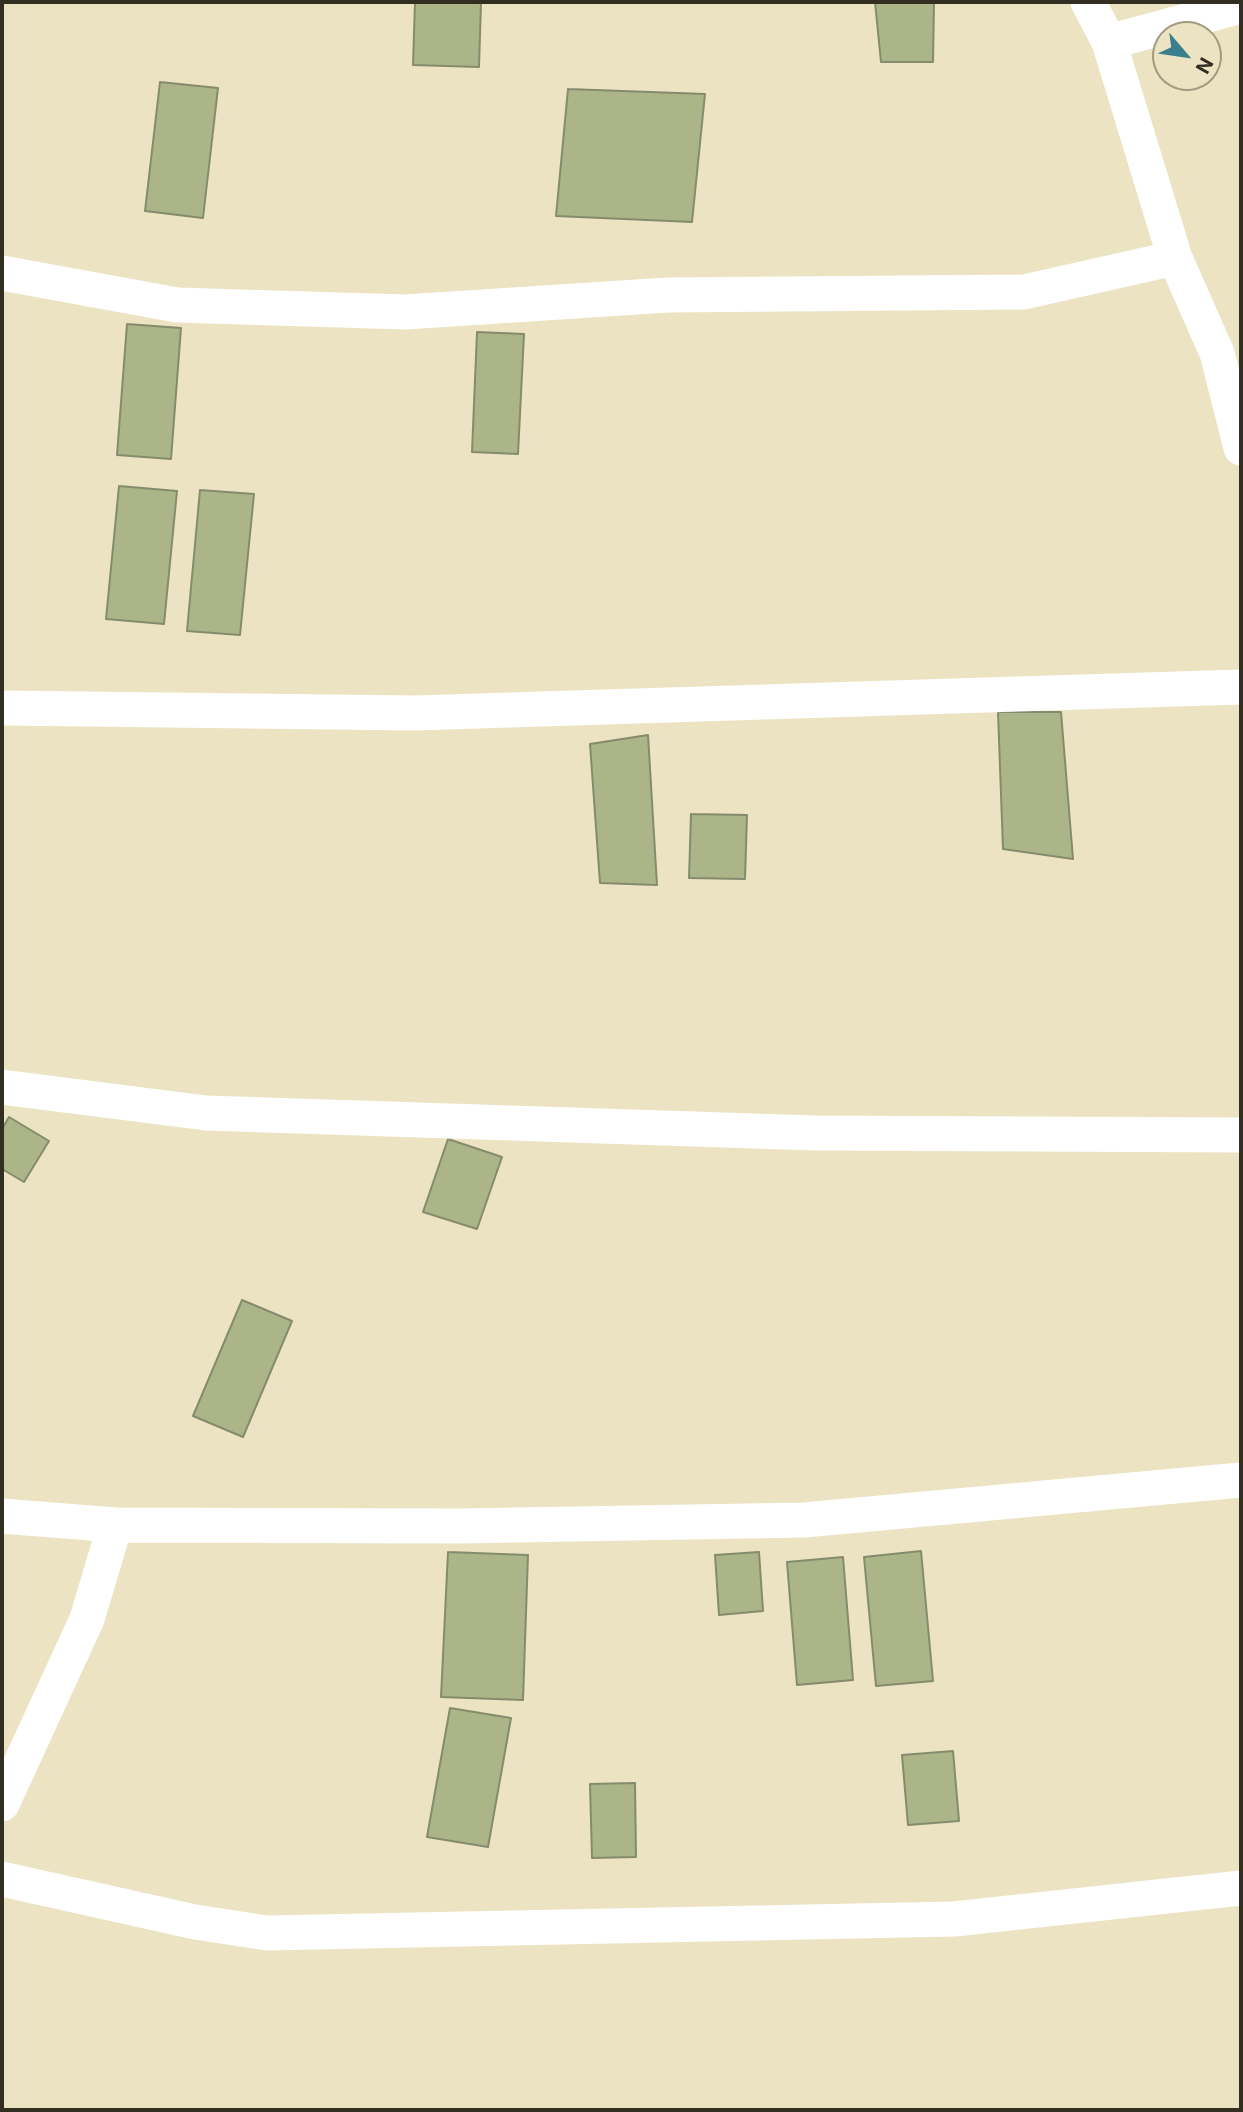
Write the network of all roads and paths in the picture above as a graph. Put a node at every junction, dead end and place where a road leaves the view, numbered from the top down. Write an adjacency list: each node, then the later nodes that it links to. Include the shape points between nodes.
1 (1088, 2): 3 (street)
2 (1241, 6): 3 (street)
3 (1109, 42): 4 (street)
4 (1175, 258): 5 (street, via 1024,292 668,295 405,312 177,306); 6 (street)
5 (2, 273)
6 (1229, 352): 7 (street)
7 (1241, 449)
8 (1241, 687): 9 (street, via 414,713)
9 (2, 708)
10 (2, 1087): 11 (street, via 206,1113 815,1133)
11 (1241, 1135)
12 (1241, 1480): 14 (street, via 804,1520 460,1526)
13 (2, 1516): 14 (street)
14 (115, 1525): 15 (street, via 87,1619)
15 (2, 1804)
16 (2, 1879): 17 (street, via 195,1922 267,1933 954,1919)
17 (1241, 1888)

